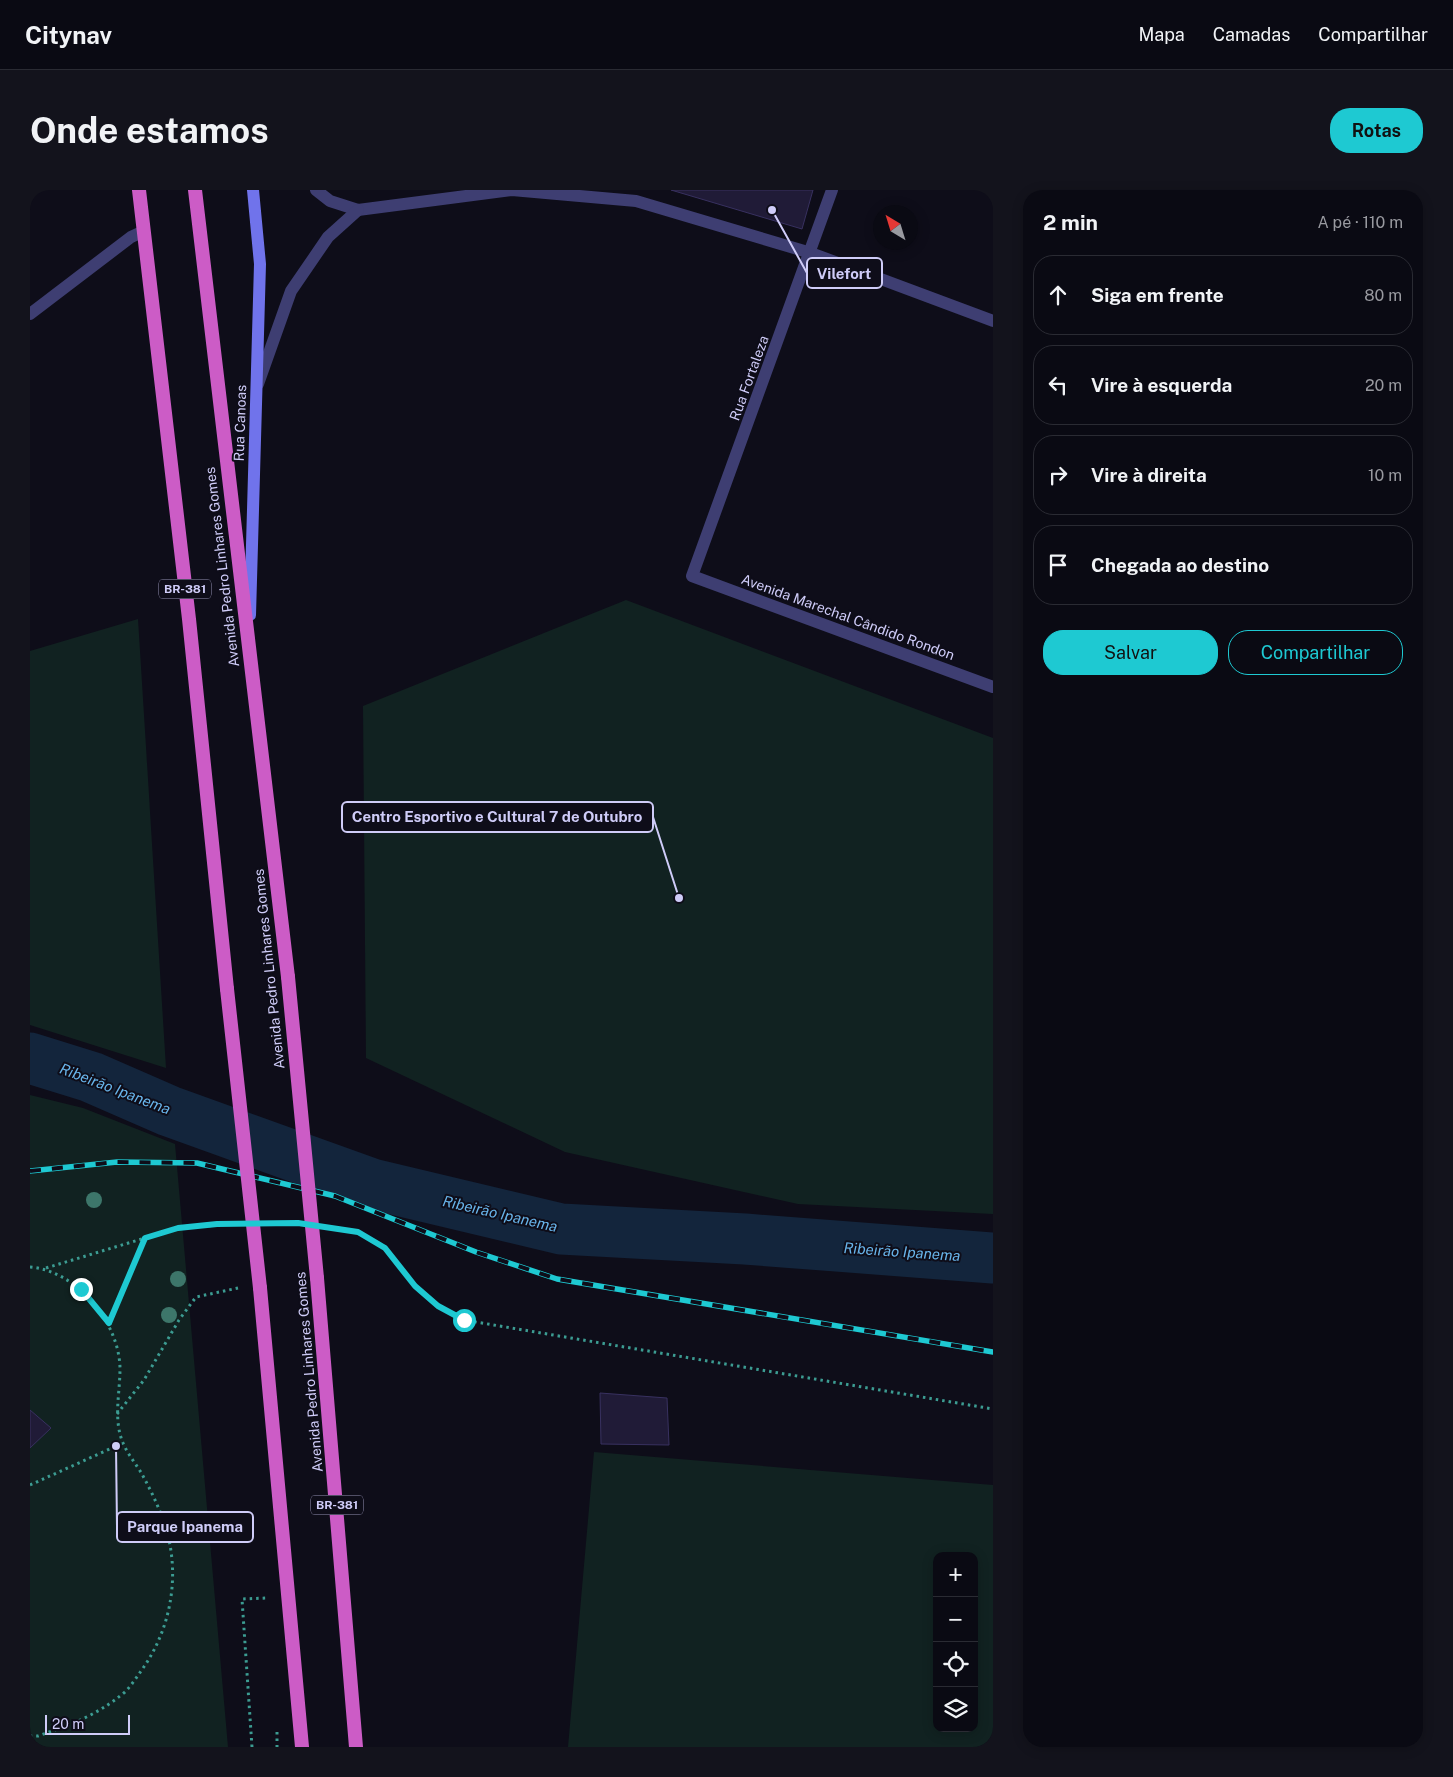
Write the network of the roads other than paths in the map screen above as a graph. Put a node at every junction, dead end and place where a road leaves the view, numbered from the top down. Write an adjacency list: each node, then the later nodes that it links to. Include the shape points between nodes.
1 (135, 190): 8 (main road)
2 (139, 190): 8 (highway, BR-381)
3 (195, 190): 14 (highway, Avenida Pedro Linhares Gomes / BR-381)
4 (252, 190): 12 (main road, Rua Canoas, via 260,264)
5 (316, 190): 7 (street, via 330,201)
6 (832, 190): 9 (street, Rua Fortaleza)
7 (358, 210): 9 (street, via 512,190 636,201); 12 (street, via 328,237 291,290)
8 (143, 226): 10 (street); 17 (highway, BR-381, bridge, via 187,600 260,1288)
9 (811, 253): 11 (street); 13 (street, Rua Fortaleza)
10 (30, 314)
11 (993, 321)
12 (256, 388): 14 (main road, Rua Canoas)
13 (692, 576): 15 (street, Avenida Marechal Cândido Rondon)
14 (249, 658): 16 (highway, Avenida Pedro Linhares Gomes / BR-381, bridge, via 288,977)
15 (993, 687)
16 (356, 1740)
17 (302, 1743)

